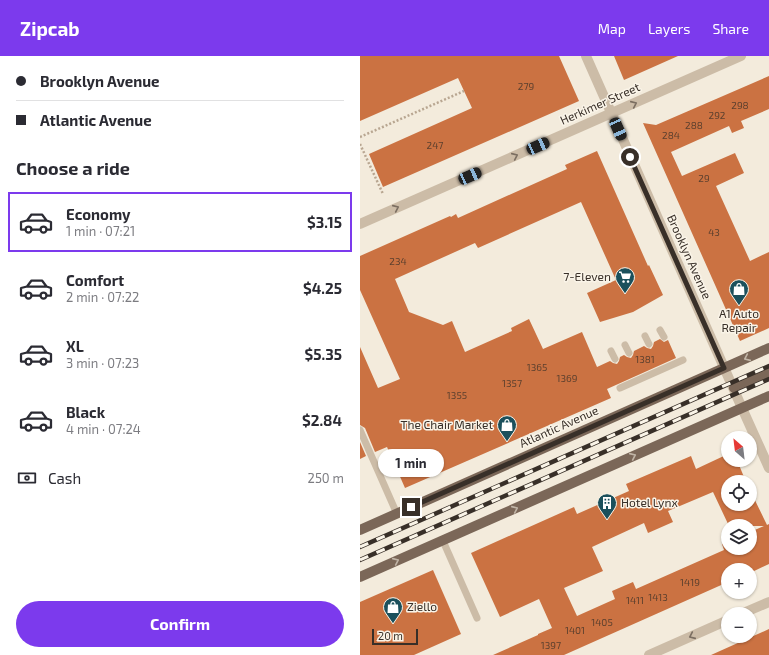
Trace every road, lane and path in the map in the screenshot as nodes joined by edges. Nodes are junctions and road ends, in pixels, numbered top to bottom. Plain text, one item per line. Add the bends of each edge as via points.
1 (586, 56) edge
2 (741, 56) edge
3 (464, 91) dead end
4 (611, 113) junction
5 (360, 137) edge
6 (360, 144) edge
7 (383, 194) dead end
8 (360, 224) edge
9 (660, 330) dead end
10 (645, 336) dead end
11 (664, 338) dead end
12 (649, 344) dead end
13 (625, 345) dead end
14 (769, 348) edge
15 (611, 351) dead end
16 (629, 353) dead end
17 (615, 360) dead end
18 (683, 360) dead end
19 (724, 368) junction
20 (769, 372) edge
21 (624, 385) dead end
22 (734, 388) junction
23 (769, 396) edge
24 (742, 408) junction
25 (360, 430) edge
26 (769, 468) edge
27 (397, 514) junction
28 (360, 530) edge
29 (442, 541) junction
30 (360, 577) edge
31 (769, 602) edge
32 (757, 607) edge
33 (477, 618) dead end
34 (721, 623) edge
35 (649, 655) edge

1 - 4 street, Brooklyn Avenue
4 -> 2 street, Herkimer Street
3 - 5 path
8 -> 4 street, Herkimer Street
4 - 19 street, Brooklyn Avenue
6 - 7 path
9 - 11 lane
10 - 12 lane
13 - 16 lane
14 -> 19 main road, Atlantic Avenue
15 - 17 lane
18 - 21 lane via 675,361
19 - 22 street, Brooklyn Avenue
19 - 27 main road, Atlantic Avenue
20 - 22 main road
22 - 24 street, Brooklyn Avenue
23 - 24 main road
24 - 26 street, Brooklyn Avenue
29 -> 24 main road
25 - 27 lane
27 - 28 main road, Atlantic Avenue
30 -> 29 main road
29 - 33 lane
31 - 32 street
34 -> 35 street

